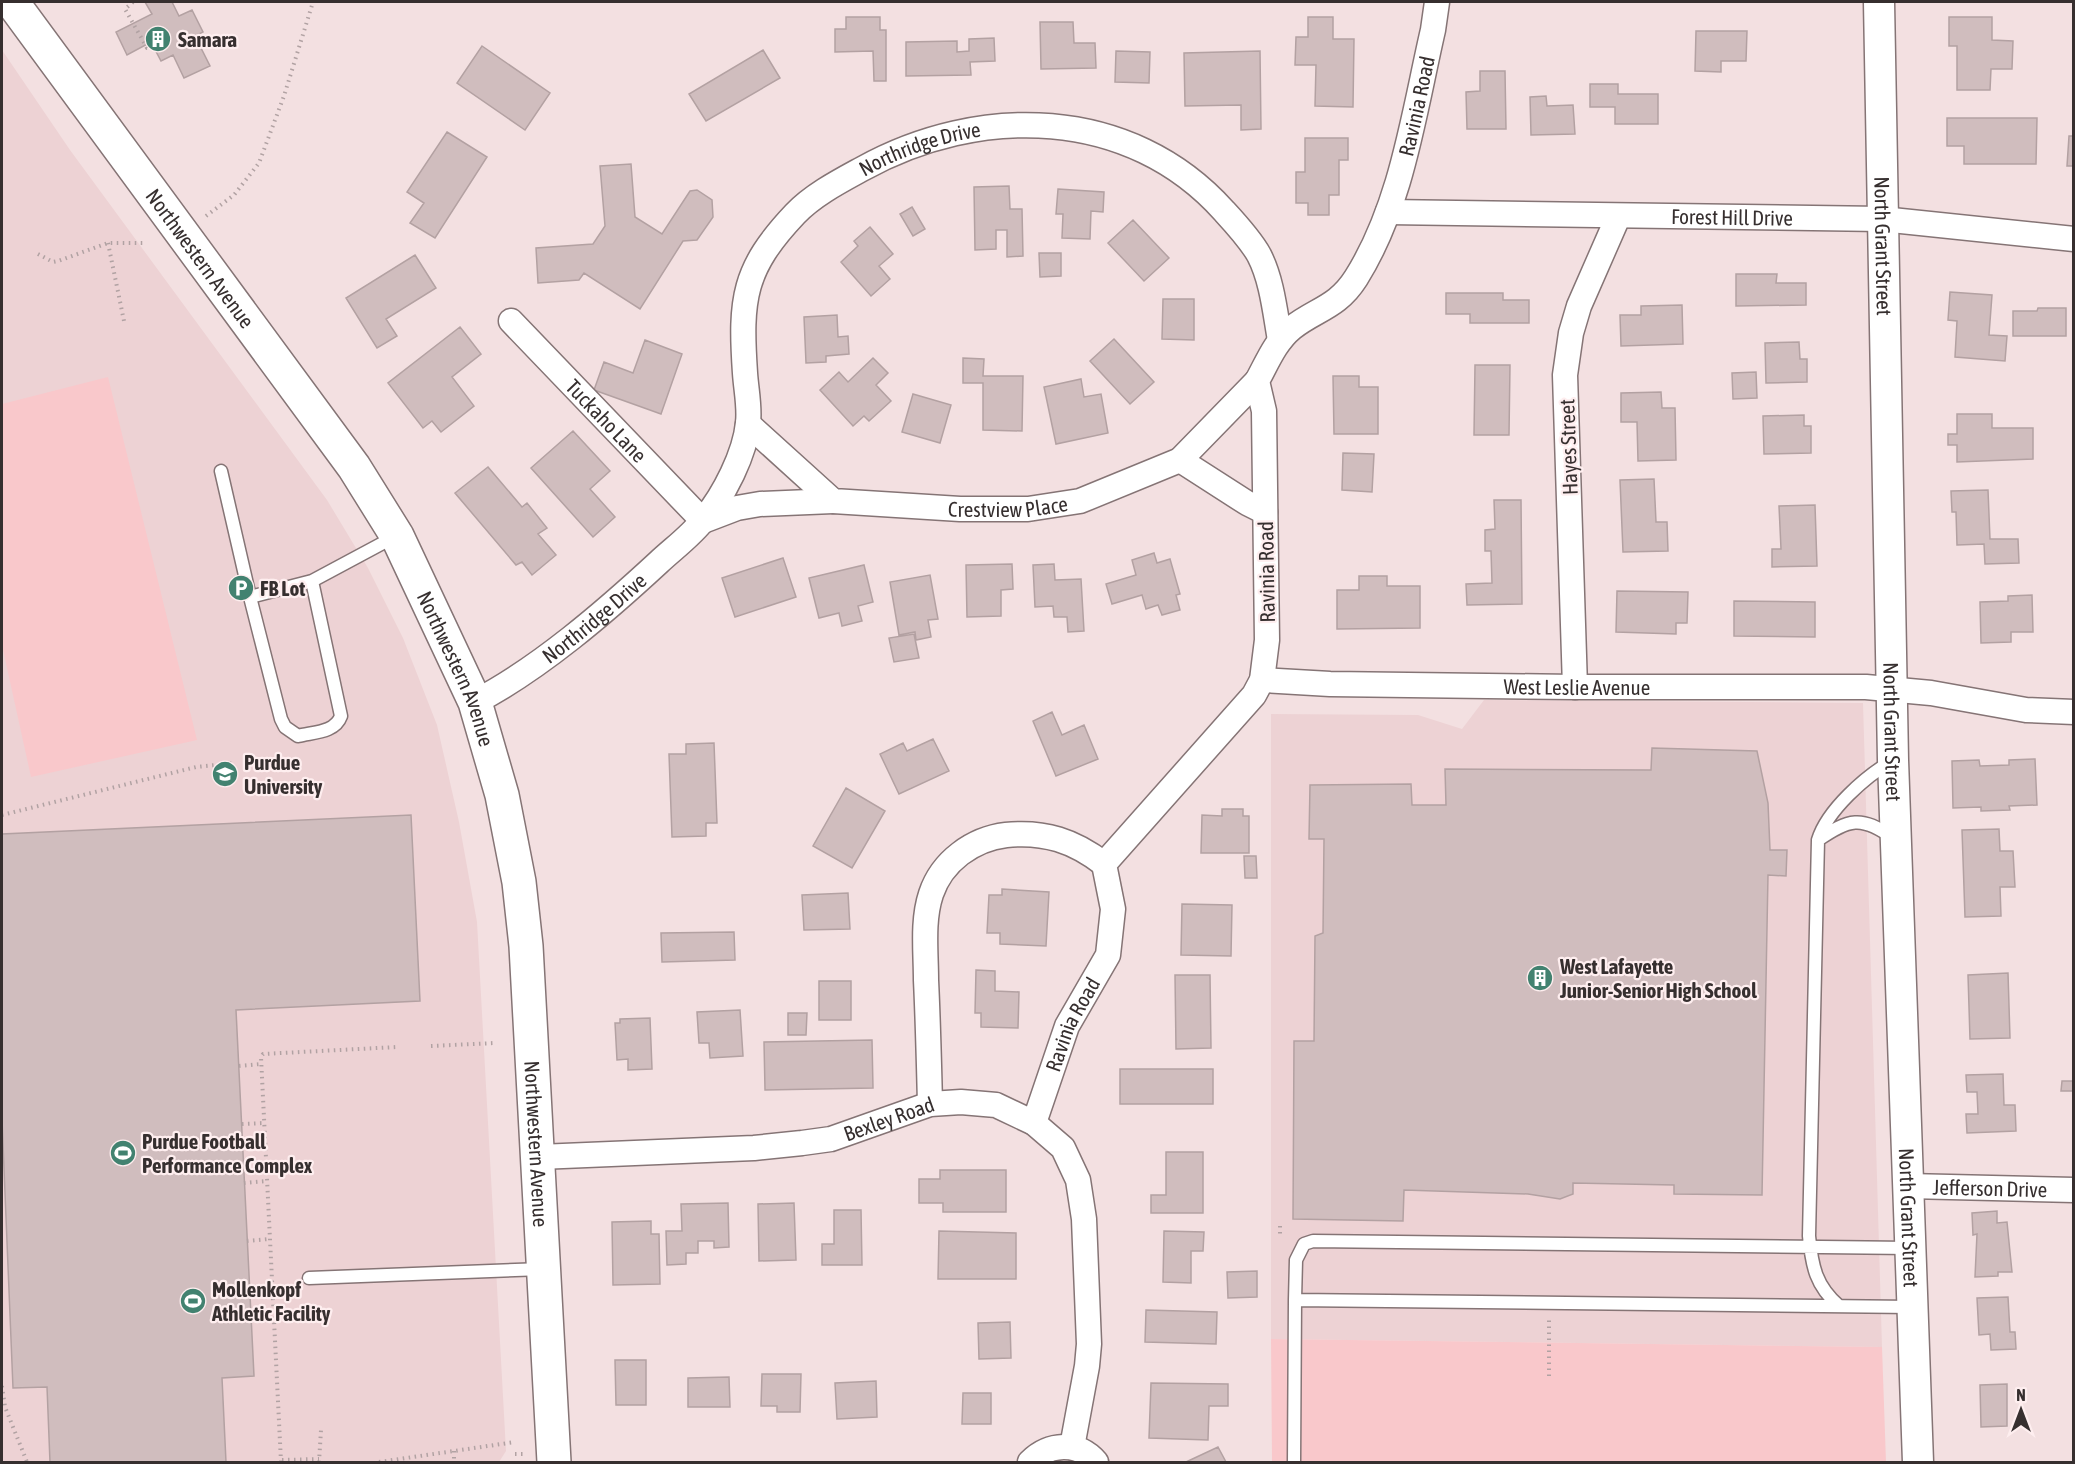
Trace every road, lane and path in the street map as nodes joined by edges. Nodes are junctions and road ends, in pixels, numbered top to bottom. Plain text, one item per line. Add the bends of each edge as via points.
1 (12, 2) edge
2 (133, 2) edge
3 (313, 2) edge
4 (1437, 2) edge
5 (1879, 2) edge
6 (154, 48) dead end
7 (1388, 212) junction
8 (206, 216) dead end
9 (1618, 217) junction
10 (1882, 219) junction
11 (2073, 239) edge
12 (108, 243) junction
13 (144, 243) dead end
14 (38, 254) dead end
15 (124, 321) dead end
16 (511, 321) dead end
17 (1280, 340) junction
18 (1257, 381) junction
19 (748, 423) junction
20 (1180, 460) junction
21 (221, 471) dead end
22 (833, 501) junction
23 (1265, 512) junction
24 (703, 521) junction
25 (397, 536) junction
26 (312, 581) junction
27 (250, 597) junction
28 (1262, 680) junction
29 (1575, 687) junction
30 (1892, 689) junction
31 (475, 702) junction
32 (2073, 712) edge
33 (1893, 760) junction
34 (235, 763) dead end
35 (2, 815) edge
36 (1818, 840) junction
37 (1897, 840) junction
38 (1104, 864) junction
39 (495, 1043) dead end
40 (431, 1046) dead end
41 (397, 1047) dead end
42 (261, 1064) junction
43 (239, 1066) dead end
44 (930, 1104) junction
45 (264, 1123) junction
46 (1034, 1123) junction
47 (242, 1124) dead end
48 (539, 1157) junction
49 (267, 1181) junction
50 (244, 1183) dead end
51 (1908, 1186) junction
52 (2073, 1190) edge
53 (1280, 1226) dead end
54 (1280, 1237) dead end
55 (269, 1239) junction
56 (247, 1241) dead end
57 (1910, 1248) junction
58 (1810, 1249) junction
59 (544, 1269) junction
60 (309, 1278) dead end
61 (1295, 1300) junction
62 (1839, 1306) junction
63 (1912, 1307) junction
64 (1549, 1318) dead end
65 (1549, 1376) dead end
66 (2, 1386) edge
67 (321, 1431) dead end
68 (515, 1442) dead end
69 (1072, 1447) junction
70 (454, 1451) junction
71 (515, 1454) dead end
72 (541, 1458) edge
73 (408, 1460) edge
74 (281, 1461) edge
75 (319, 1461) edge
76 (27, 1462) edge
77 (379, 1462) edge
78 (454, 1462) edge
79 (1030, 1462) edge
80 (1096, 1462) edge
81 (1294, 1462) edge
82 (1918, 1462) edge

1 - 25 main road, Northwestern Avenue via 347,458
2 - 6 path via 125,9 147,48
3 - 8 path via 259,163 234,195
4 - 7 street, Ravinia Road via 1431,41
5 - 10 street, North Grant Street
7 - 9 street, Forest Hill Drive
7 - 17 street, Ravinia Road via 1356,278 1341,298
9 - 10 street, Forest Hill Drive
9 - 29 street, Hayes Street via 1579,306 1565,375
10 - 11 street, Forest Hill Drive
10 - 30 street, North Grant Street
12 - 13 path
12 - 14 path via 53,262
12 - 15 path
16 - 24 street, Tuckaho Lane
17 - 18 street, Ravinia Road
17 - 19 street, Northridge Drive via 1271,292 1258,255 1211,197 1176,168 1122,140 1068,127 1022,124 940,135 897,149 840,181 798,210 767,245 745,290 742,334
18 - 20 street, Crestview Place
18 - 23 street, Ravinia Road via 1264,411
19 - 22 street
19 - 24 street, Northridge Drive via 725,490
20 - 22 street, Crestview Place via 1080,501 1028,509
20 - 23 street
21 - 27 lane
22 - 24 street, Northridge Drive via 760,504
23 - 28 street, Ravinia Road via 1267,640
24 - 31 street, Northridge Drive via 610,605 508,685
25 - 26 lane
25 - 31 main road, Northwestern Avenue
26 - 27 lane
26 - 27 lane via 340,706 338,723 331,729 298,735 285,727
28 - 29 street, West Leslie Avenue
28 - 38 street, Ravinia Road via 1254,695
29 - 30 street, West Leslie Avenue
30 - 32 street, West Leslie Avenue via 2016,709
30 - 33 street, North Grant Street
31 - 48 main road, Northwestern Avenue via 502,795 519,882
33 - 36 lane via 1870,774 1827,820
33 - 37 street, North Grant Street
34 - 35 path via 196,767
36 - 37 lane via 1838,826 1861,821
36 - 58 lane
37 - 51 street, North Grant Street
38 - 44 street, Bexley Road via 1082,847 1022,833 990,837 960,852 947,866 932,893 925,927
38 - 46 street, Ravinia Road via 1113,909 1108,955 1067,1026
39 - 40 path
41 - 42 path via 263,1054
42 - 43 path
42 - 45 path
44 - 46 street via 961,1101 996,1105
44 - 48 street, Bexley Road via 831,1138 802,1143
45 - 47 path
45 - 49 path
46 - 69 street via 1063,1148 1078,1180 1084,1219 1089,1344
48 - 59 main road, Northwestern Avenue
49 - 50 path
49 - 55 path
51 - 52 street, Jefferson Drive
51 - 57 street, North Grant Street
53 - 54 path
55 - 56 path
55 - 74 path
57 - 58 lane
57 - 63 street, North Grant Street
58 - 61 lane via 1313,1240 1299,1250
58 - 62 lane via 1825,1293
59 - 60 lane
59 - 72 main road, Northwestern Avenue
61 - 62 lane
61 - 81 lane
62 - 63 lane
63 - 82 street, North Grant Street
64 - 65 path
66 - 76 path via 5,1407
67 - 75 path
68 - 70 path
69 - 79 street via 1048,1449
69 - 80 street
70 - 73 path
70 - 78 path
71 - 72 path
73 - 77 path
74 - 75 path

